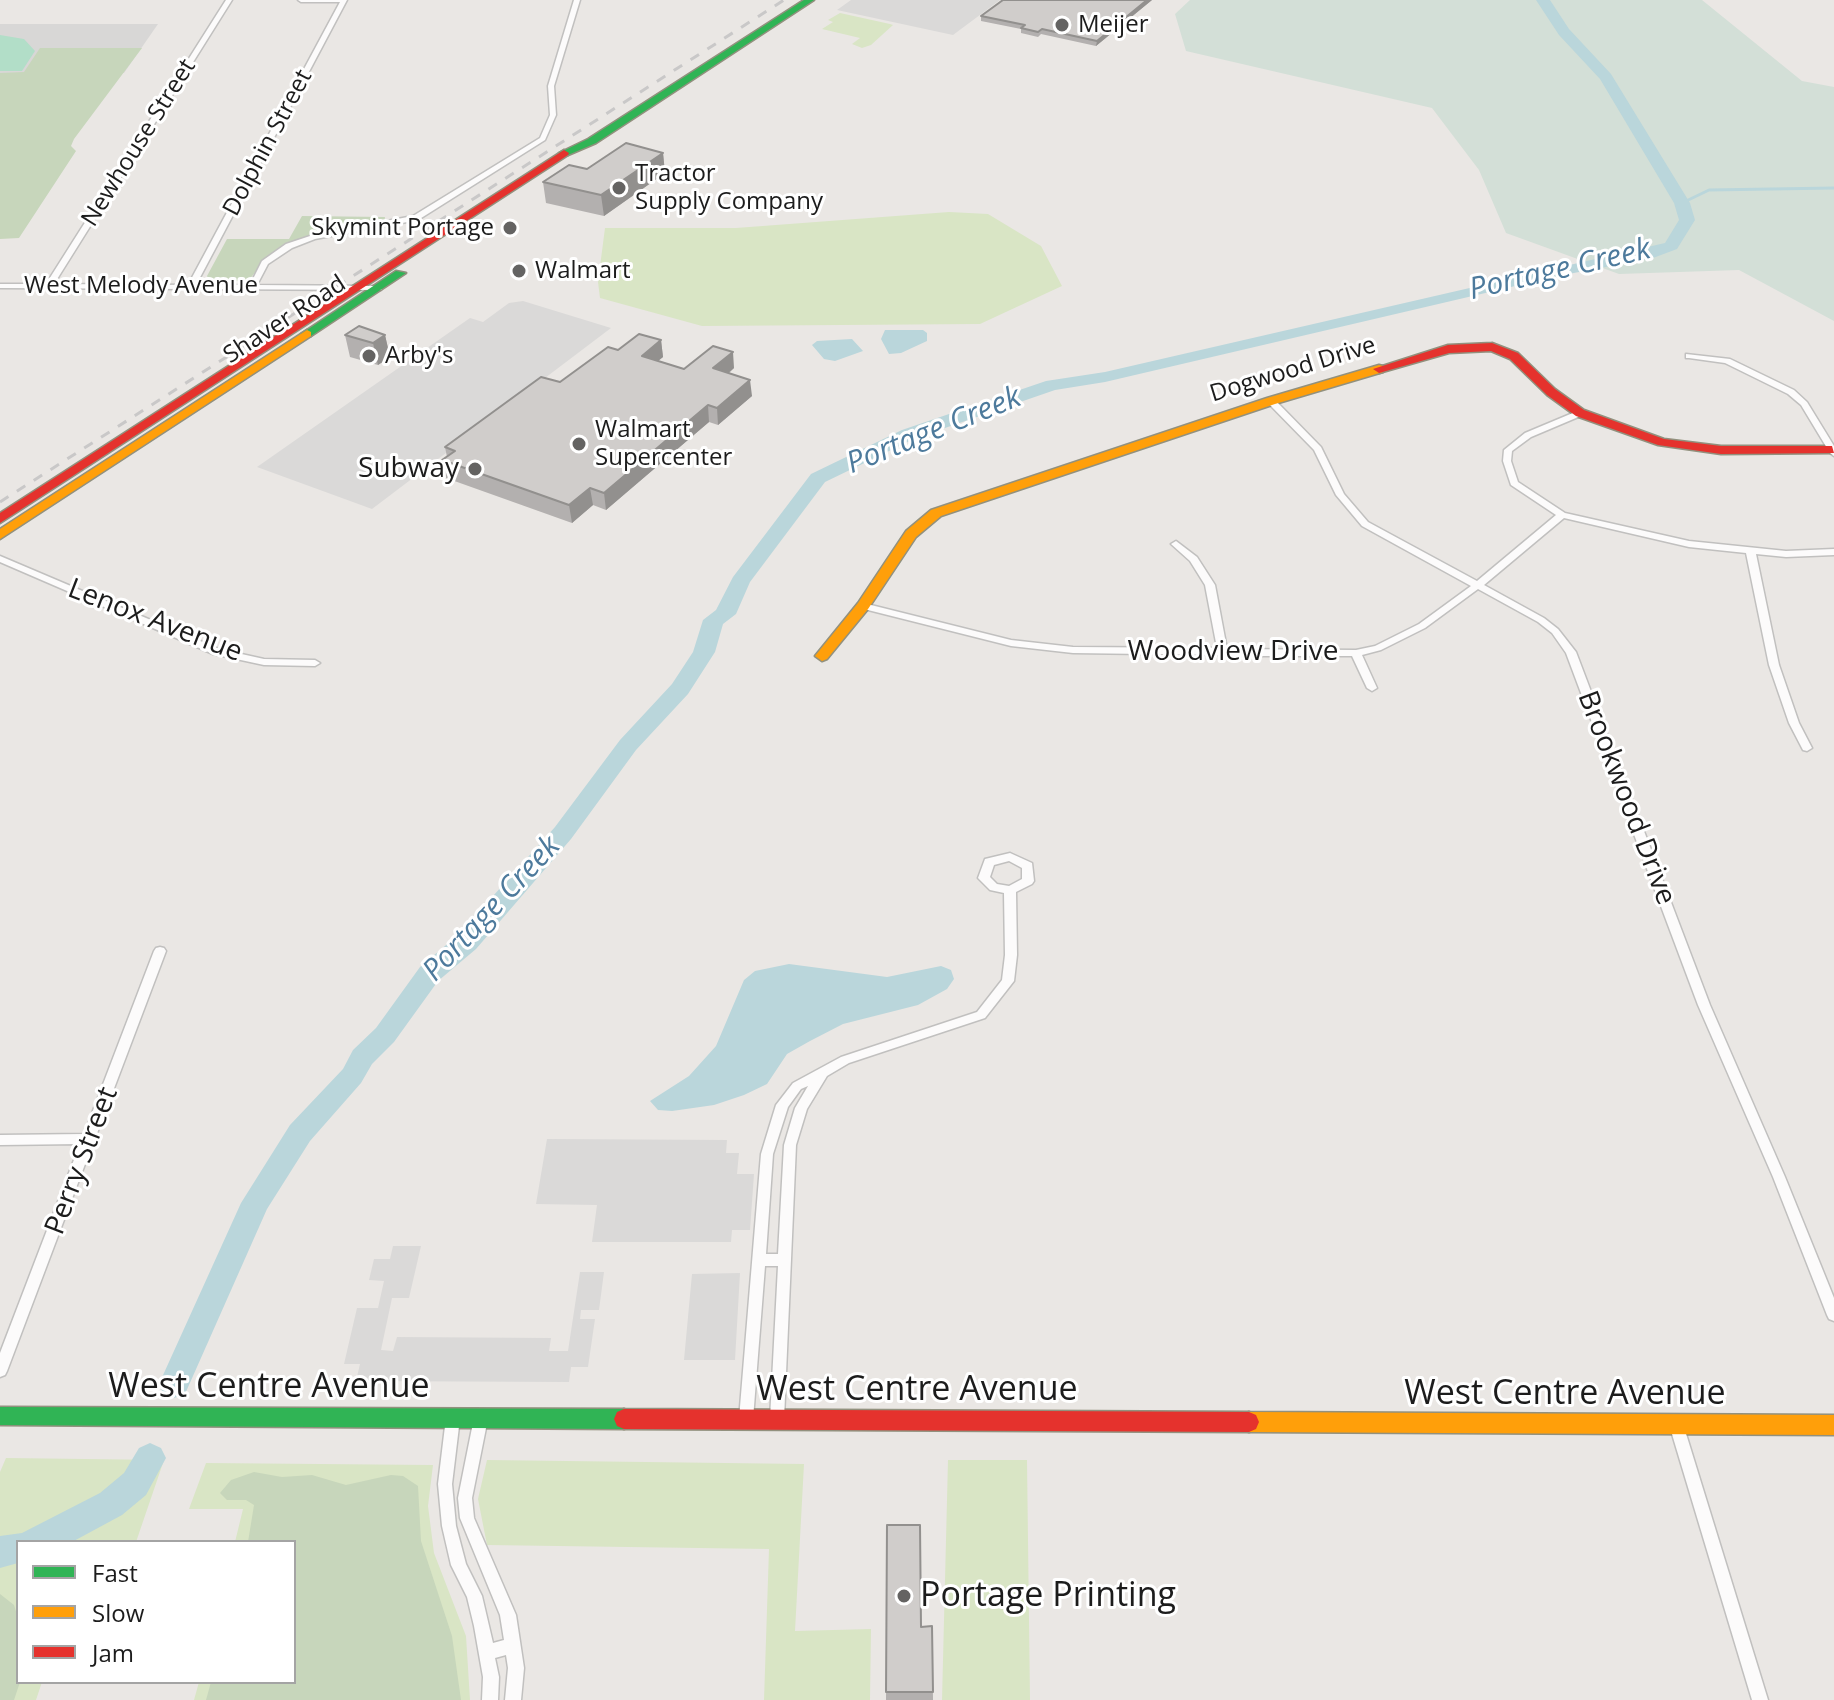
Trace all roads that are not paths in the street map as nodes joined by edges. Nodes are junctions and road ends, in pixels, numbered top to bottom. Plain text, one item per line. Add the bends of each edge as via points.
1 (229, 0) edge
2 (301, 0) edge
3 (344, 0) edge
4 (577, 0) edge
5 (810, 0) edge
6 (592, 141) junction
7 (192, 285) junction
8 (0, 286) edge
9 (49, 286) junction
10 (253, 286) junction
11 (358, 287) junction
12 (378, 288) junction
13 (1689, 356) dead end
14 (1271, 401) junction
15 (1580, 413) junction
16 (1833, 452) edge
17 (1562, 515) junction
18 (0, 519) edge
19 (0, 535) edge
20 (1176, 544) dead end
21 (1751, 552) junction
22 (1834, 552) edge
23 (0, 559) edge
24 (1479, 584) junction
25 (863, 606) junction
26 (1223, 653) junction
27 (1356, 653) junction
28 (822, 656) dead end
29 (315, 663) dead end
30 (1372, 688) dead end
31 (1807, 748) dead end
32 (1010, 890) dead end
33 (160, 951) dead end
34 (823, 1072) junction
35 (91, 1139) junction
36 (0, 1140) edge
37 (766, 1162) junction
38 (789, 1162) junction
39 (758, 1260) junction
40 (785, 1260) junction
41 (1834, 1315) edge
42 (0, 1371) edge
43 (0, 1416) edge
44 (453, 1418) junction
45 (481, 1418) junction
46 (746, 1419) junction
47 (777, 1419) junction
48 (1676, 1424) junction
49 (1834, 1425) edge
50 (512, 1646) junction
51 (487, 1652) junction
52 (490, 1700) edge
53 (513, 1700) edge
54 (1760, 1700) edge

1 - 9 street, Newhouse Street
2 - 3 street
3 - 7 street, Dolphin Street
4 - 10 street via 551,86 553,115 543,139 415,218 289,246 265,263
5 - 6 main road, Shaver Road
6 - 11 main road, Shaver Road via 569,150
6 - 12 main road, Shaver Road
7 - 9 street, West Melody Avenue
7 - 10 street, West Melody Avenue
8 - 9 street, West Melody Avenue
10 - 11 street, West Melody Avenue
11 - 12 street, West Melody Avenue
11 - 18 main road, Shaver Road
12 - 19 main road, Shaver Road
13 - 16 street via 1727,361 1791,392
14 - 15 main road, Dogwood Drive via 1437,352 1478,346 1514,356
14 - 24 street, Brookwood Drive via 1318,449 1340,495 1365,524
14 - 25 main road, Dogwood Drive via 936,513 911,534
15 - 16 main road, Dogwood Drive via 1679,446
15 - 17 street via 1528,435 1508,450 1514,483
17 - 21 street via 1689,544
17 - 24 street, Woodview Drive
20 - 26 street via 1194,559 1210,585
21 - 22 street
21 - 31 street via 1774,665
23 - 29 street, Lenox Avenue via 216,652 264,662
24 - 27 street, Woodview Drive via 1407,635
24 - 41 street, Brookwood Drive via 1541,620 1571,652 1704,1005
25 - 26 street, Woodview Drive via 1011,643
25 - 28 main road, Dogwood Drive
26 - 27 street, Woodview Drive
27 - 30 street
32 - 34 street via 1008,981 981,1015
33 - 35 street, Perry Street
34 - 37 street via 797,1086 782,1105
34 - 38 street via 801,1108
35 - 36 street
35 - 42 street, Perry Street
37 - 38 street
37 - 39 street
38 - 40 street
39 - 40 street
39 - 46 street
40 - 47 street
43 - 44 main road, West Centre Avenue
44 - 45 main road, West Centre Avenue
44 - 51 street via 445,1484 449,1526
45 - 46 main road, West Centre Avenue
45 - 50 street via 465,1498 467,1518 504,1603
46 - 47 main road, West Centre Avenue
47 - 48 main road, West Centre Avenue
48 - 49 main road, West Centre Avenue
48 - 54 street
50 - 51 street
50 - 53 street
51 - 52 street

